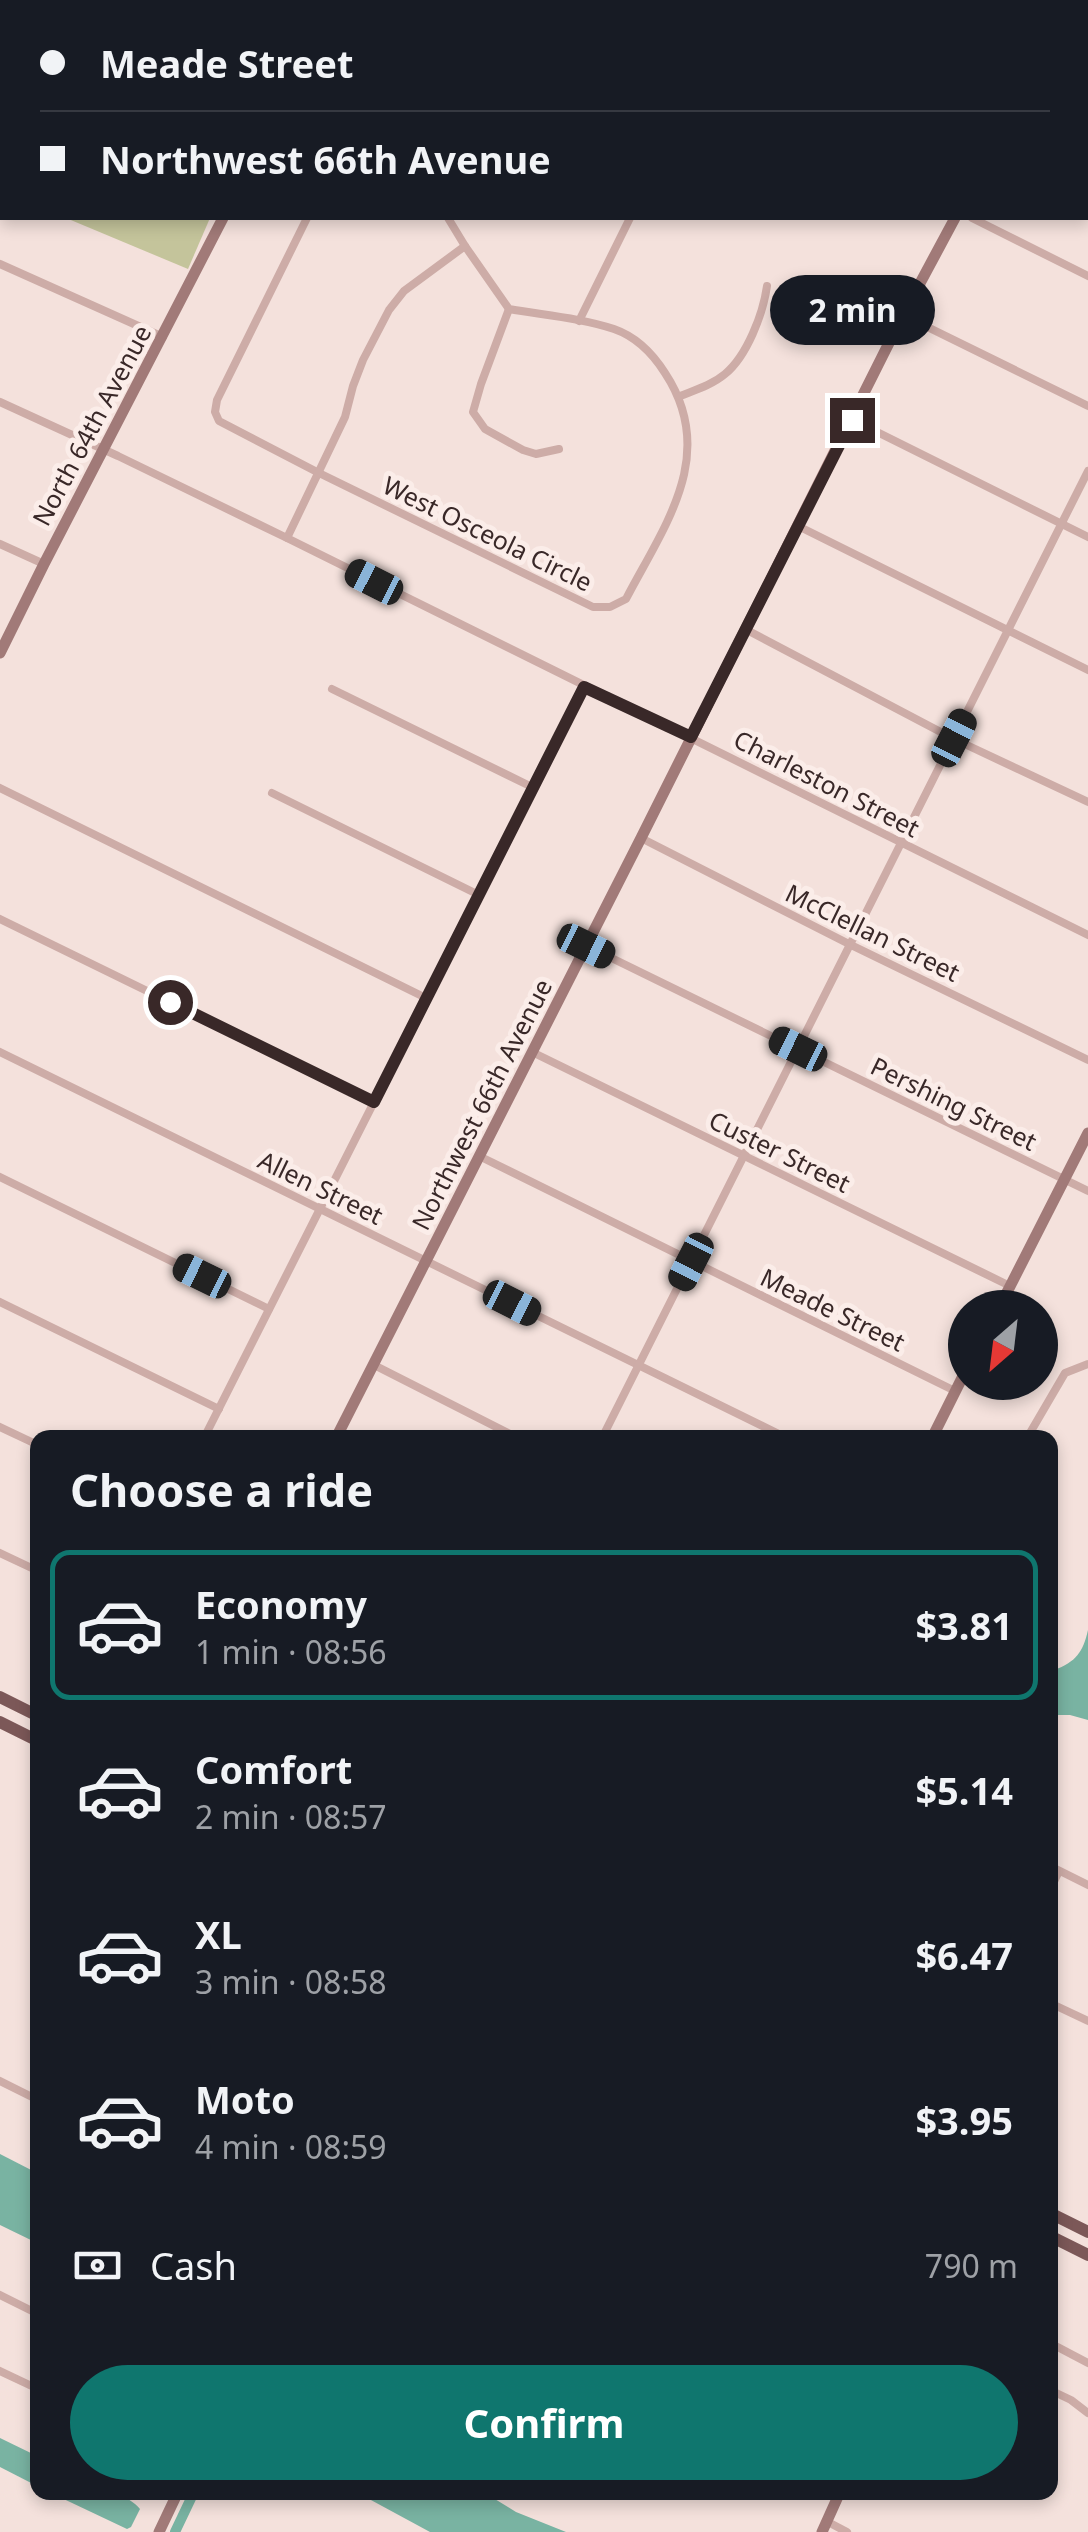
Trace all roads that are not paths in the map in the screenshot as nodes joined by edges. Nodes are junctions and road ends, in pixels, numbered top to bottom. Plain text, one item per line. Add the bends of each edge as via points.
1 (222, 220) edge
2 (307, 220) edge
3 (449, 220) edge
4 (629, 220) edge
5 (954, 220) edge
6 (976, 220) edge
7 (465, 246) junction
8 (0, 264) edge
9 (1088, 276) edge
10 (767, 286) dead end
11 (509, 308) junction
12 (903, 315) junction
13 (579, 321) junction
14 (163, 338) junction
15 (680, 396) junction
16 (0, 402) edge
17 (1088, 406) edge
18 (852, 420) junction
19 (105, 449) junction
20 (558, 449) dead end
21 (1088, 471) edge
22 (319, 473) junction
23 (1062, 524) junction
24 (798, 526) junction
25 (1088, 537) edge
26 (287, 538) junction
27 (0, 544) edge
28 (44, 564) junction
29 (745, 629) junction
30 (1009, 632) junction
31 (0, 653) edge
32 (1088, 670) edge
33 (584, 687) junction
34 (332, 689) dead end
35 (691, 737) junction
36 (954, 738) junction
37 (0, 788) edge
38 (534, 788) junction
39 (272, 793) dead end
40 (1088, 802) edge
41 (642, 838) junction
42 (902, 844) junction
43 (479, 895) junction
44 (0, 920) edge
45 (1088, 935) edge
46 (851, 945) junction
47 (586, 946) junction
48 (426, 998) junction
49 (798, 1049) junction
50 (0, 1052) edge
51 (532, 1052) junction
52 (1088, 1060) edge
53 (374, 1102) junction
54 (1088, 1133) edge
55 (479, 1156) junction
56 (744, 1156) junction
57 (0, 1177) edge
58 (1064, 1179) junction
59 (1088, 1191) edge
60 (320, 1209) junction
61 (426, 1261) junction
62 (691, 1262) junction
63 (1010, 1286) junction
64 (1008, 1290) edge
65 (0, 1302) edge
66 (269, 1309) junction
67 (1088, 1364) edge
68 (374, 1365) junction
69 (638, 1366) junction
70 (948, 1387) edge
71 (950, 1400) edge
72 (218, 1409) junction
73 (0, 1427) edge
74 (208, 1430) edge
75 (340, 1430) edge
76 (502, 1430) edge
77 (606, 1430) edge
78 (770, 1430) edge
79 (936, 1430) edge
80 (1032, 1430) edge
81 (30, 1442) edge
82 (0, 1553) edge
83 (30, 1567) edge
84 (0, 1697) edge
85 (30, 1712) edge
86 (0, 1722) edge
87 (30, 1736) edge
88 (1060, 1871) joint
89 (1058, 1875) edge
90 (1088, 1884) edge
91 (1058, 2007) edge
92 (1088, 2022) edge
93 (0, 2081) edge
94 (30, 2096) edge
95 (1058, 2217) edge
96 (1088, 2232) edge
97 (1058, 2240) edge
98 (1088, 2254) edge
99 (0, 2295) edge
100 (30, 2310) edge
101 (1058, 2347) edge
102 (1088, 2363) edge
103 (0, 2370) edge
104 (30, 2385) edge
105 (1058, 2394) edge
106 (1088, 2414) edge
107 (174, 2500) edge
108 (835, 2500) edge
109 (825, 2527) edge
110 (159, 2532) edge
111 (847, 2532) edge

1 - 14 street, North 64th Avenue
2 - 22 street via 215,412 228,428
3 - 7 street
4 - 13 street
5 - 12 street, Northwest 66th Avenue
6 - 9 street
7 - 11 street
7 - 22 street via 389,310
8 - 14 street
10 - 15 street via 764,308 726,374
11 - 13 street, West Osceola Circle
11 - 20 street via 473,412 486,429 523,450
12 - 17 street
12 - 18 street, Northwest 66th Avenue
13 - 15 street, West Osceola Circle via 636,340
14 - 19 street, North 64th Avenue
15 - 22 street, West Osceola Circle via 687,465 679,499 626,599 610,607 593,607
16 - 19 street, Charleston Street
18 - 23 street
18 - 24 street, Northwest 66th Avenue
19 - 26 street, Charleston Street
19 - 28 street, North 64th Avenue
21 - 23 street
22 - 26 street
23 - 25 street
23 - 30 street
24 - 29 street, Northwest 66th Avenue
24 - 30 street
26 - 33 street, Charleston Street
27 - 28 street
28 - 31 street, North 64th Avenue
29 - 35 street, Northwest 66th Avenue
29 - 36 street
30 - 32 street
30 - 36 street
33 - 35 street, Charleston Street
33 - 38 street
34 - 38 street
35 - 41 street, Northwest 66th Avenue
35 - 42 street, Charleston Street
36 - 40 street
36 - 42 street
37 - 48 street
38 - 43 street
39 - 43 street
41 - 46 street, McClellan Street
41 - 47 street, Northwest 66th Avenue
42 - 45 street, Charleston Street
42 - 46 street
43 - 48 street
44 - 53 street
46 - 49 street
46 - 52 street, McClellan Street
47 - 49 street, Pershing Street
47 - 51 street, Northwest 66th Avenue
48 - 53 street
49 - 56 street
49 - 58 street, Pershing Street
50 - 60 street, Allen Street
51 - 55 street, Northwest 66th Avenue
51 - 56 street, Custer Street
53 - 60 street
54 - 58 street
55 - 61 street, Northwest 66th Avenue
55 - 62 street, Meade Street
56 - 62 street
56 - 63 street, Custer Street
57 - 66 street
58 - 59 street, Pershing Street
58 - 63 street
60 - 61 street, Allen Street
60 - 66 street
61 - 68 street, Northwest 66th Avenue
61 - 69 street, Allen Street
62 - 69 street
62 - 70 street, Meade Street
63 - 64 street
65 - 72 street
66 - 72 street
67 - 80 street via 1065,1373
68 - 75 street, Northwest 66th Avenue
68 - 76 street
69 - 77 street
69 - 78 street, Allen Street
71 - 79 street
72 - 74 street
73 - 81 street
82 - 83 street
84 - 85 main road
86 - 87 main road
88 - 89 street
88 - 90 street
91 - 92 street
93 - 94 street
95 - 96 main road
97 - 98 main road
99 - 100 street
101 - 102 street
103 - 104 street
105 - 106 street
107 - 110 street
108 - 109 street
109 - 111 street

